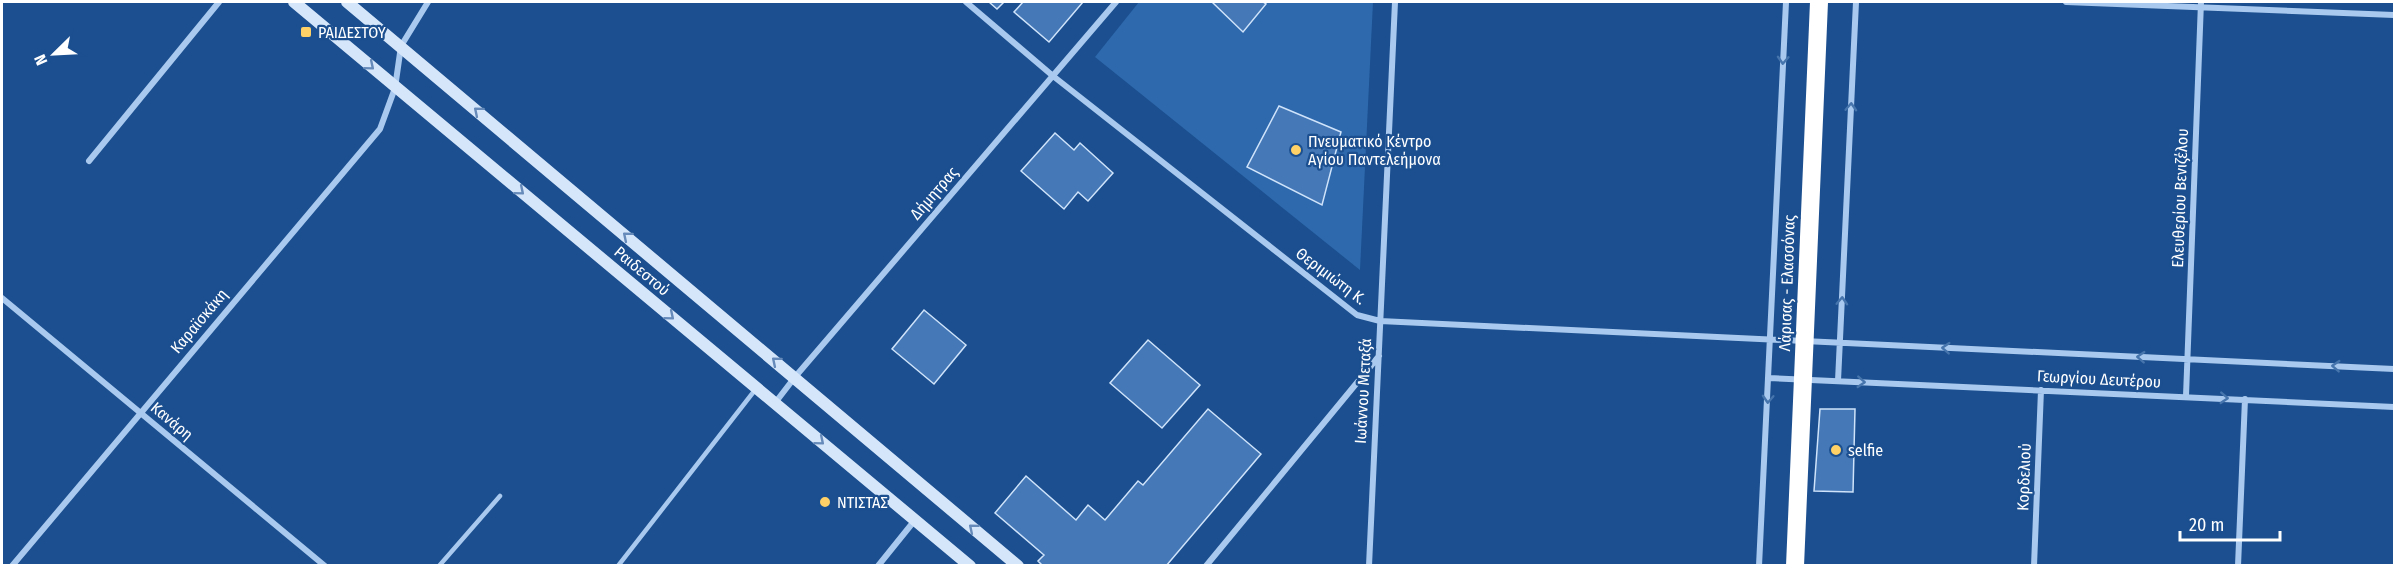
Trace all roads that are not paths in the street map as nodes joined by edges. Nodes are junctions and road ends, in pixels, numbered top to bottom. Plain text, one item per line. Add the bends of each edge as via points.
1 (219, 2) edge
2 (294, 2) edge
3 (347, 2) edge
4 (428, 2) edge
5 (966, 2) edge
6 (1116, 2) edge
7 (1395, 2) edge
8 (1785, 2) edge
9 (1819, 2) edge
10 (1856, 2) edge
11 (2066, 2) edge
12 (2201, 4) edge
13 (2394, 15) edge
14 (401, 46) junction
15 (1053, 76) junction
16 (395, 88) junction
17 (89, 161) dead end
18 (2, 298) edge
19 (1380, 321) junction
20 (1770, 340) junction
21 (1804, 341) junction
22 (1840, 343) junction
23 (1379, 356) junction
24 (2187, 360) junction
25 (2394, 369) edge
26 (795, 377) junction
27 (1769, 378) junction
28 (1803, 379) junction
29 (1838, 381) junction
30 (757, 388) junction
31 (2041, 390) junction
32 (2186, 396) junction
33 (2245, 399) junction
34 (775, 403) junction
35 (2394, 407) edge
36 (141, 412) junction
37 (500, 496) dead end
38 (915, 520) junction
39 (12, 566) edge
40 (325, 566) edge
41 (439, 566) edge
42 (618, 566) edge
43 (878, 566) edge
44 (970, 566) edge
45 (1018, 566) edge
46 (1206, 566) edge
47 (1369, 566) edge
48 (1759, 566) edge
49 (1795, 566) edge
50 (2034, 566) edge
51 (2238, 566) edge

1 - 17 street
2 -> 16 street, Ραιδεστού
3 - 14 street, Ραιδεστού
4 - 14 street
5 - 15 street, Θεριμιώτη Κ.
6 - 15 street, Δήμητρας
7 - 19 street, Ιωάννου Μεταξά
8 -> 20 street
9 - 21 highway, Λάρισας - Ελασσόνας
22 -> 10 street
11 - 12 street
12 - 13 street
12 - 24 street, Ελευθερίου Βενιζέλου
14 - 16 street, Καραϊσκάκη
26 -> 14 street, Ραιδεστού
15 - 19 street, Θεριμιώτη Κ. via 1357,315
15 - 26 street, Δήμητρας
16 -> 30 street, Ραιδεστού
16 - 36 street, Καραϊσκάκη via 380,129
18 - 36 street, Κανάρη
19 - 20 street, Θεριμιώτη Κ.
19 - 23 street, Ιωάννου Μεταξά
20 - 21 street, Θεριμιώτη Κ.
20 - 27 street
21 - 22 street, Γεωργίου Δευτέρου
21 - 28 highway, Λάρισας - Ελασσόνας
24 -> 22 street, Γεωργίου Δευτέρου
22 - 29 street
23 - 46 street
23 - 47 street, Ιωάννου Μεταξά
25 -> 24 street, Γεωργίου Δευτέρου
24 - 32 street, Ελευθερίου Βενιζέλου
26 - 34 street, Δήμητρας
45 -> 26 street, Ραιδεστού
27 - 28 street, Γεωργίου Δευτέρου
27 -> 48 street
28 - 29 street, Γεωργίου Δευτέρου
28 - 49 highway, Λάρισας - Ελασσόνας
29 -> 31 street, Γεωργίου Δευτέρου
30 - 34 street, Ραιδεστού
30 - 42 lane
31 - 32 street, Γεωργίου Δευτέρου
31 - 50 street, Κορδελιού
32 -> 33 street, Γεωργίου Δευτέρου
33 - 35 street, Γεωργίου Δευτέρου
33 - 51 street
34 -> 38 street, Ραιδεστού
36 - 39 street, Καραϊσκάκη
36 - 40 street, Κανάρη
37 - 41 lane
38 - 43 street
38 - 44 street, Ραιδεστού

